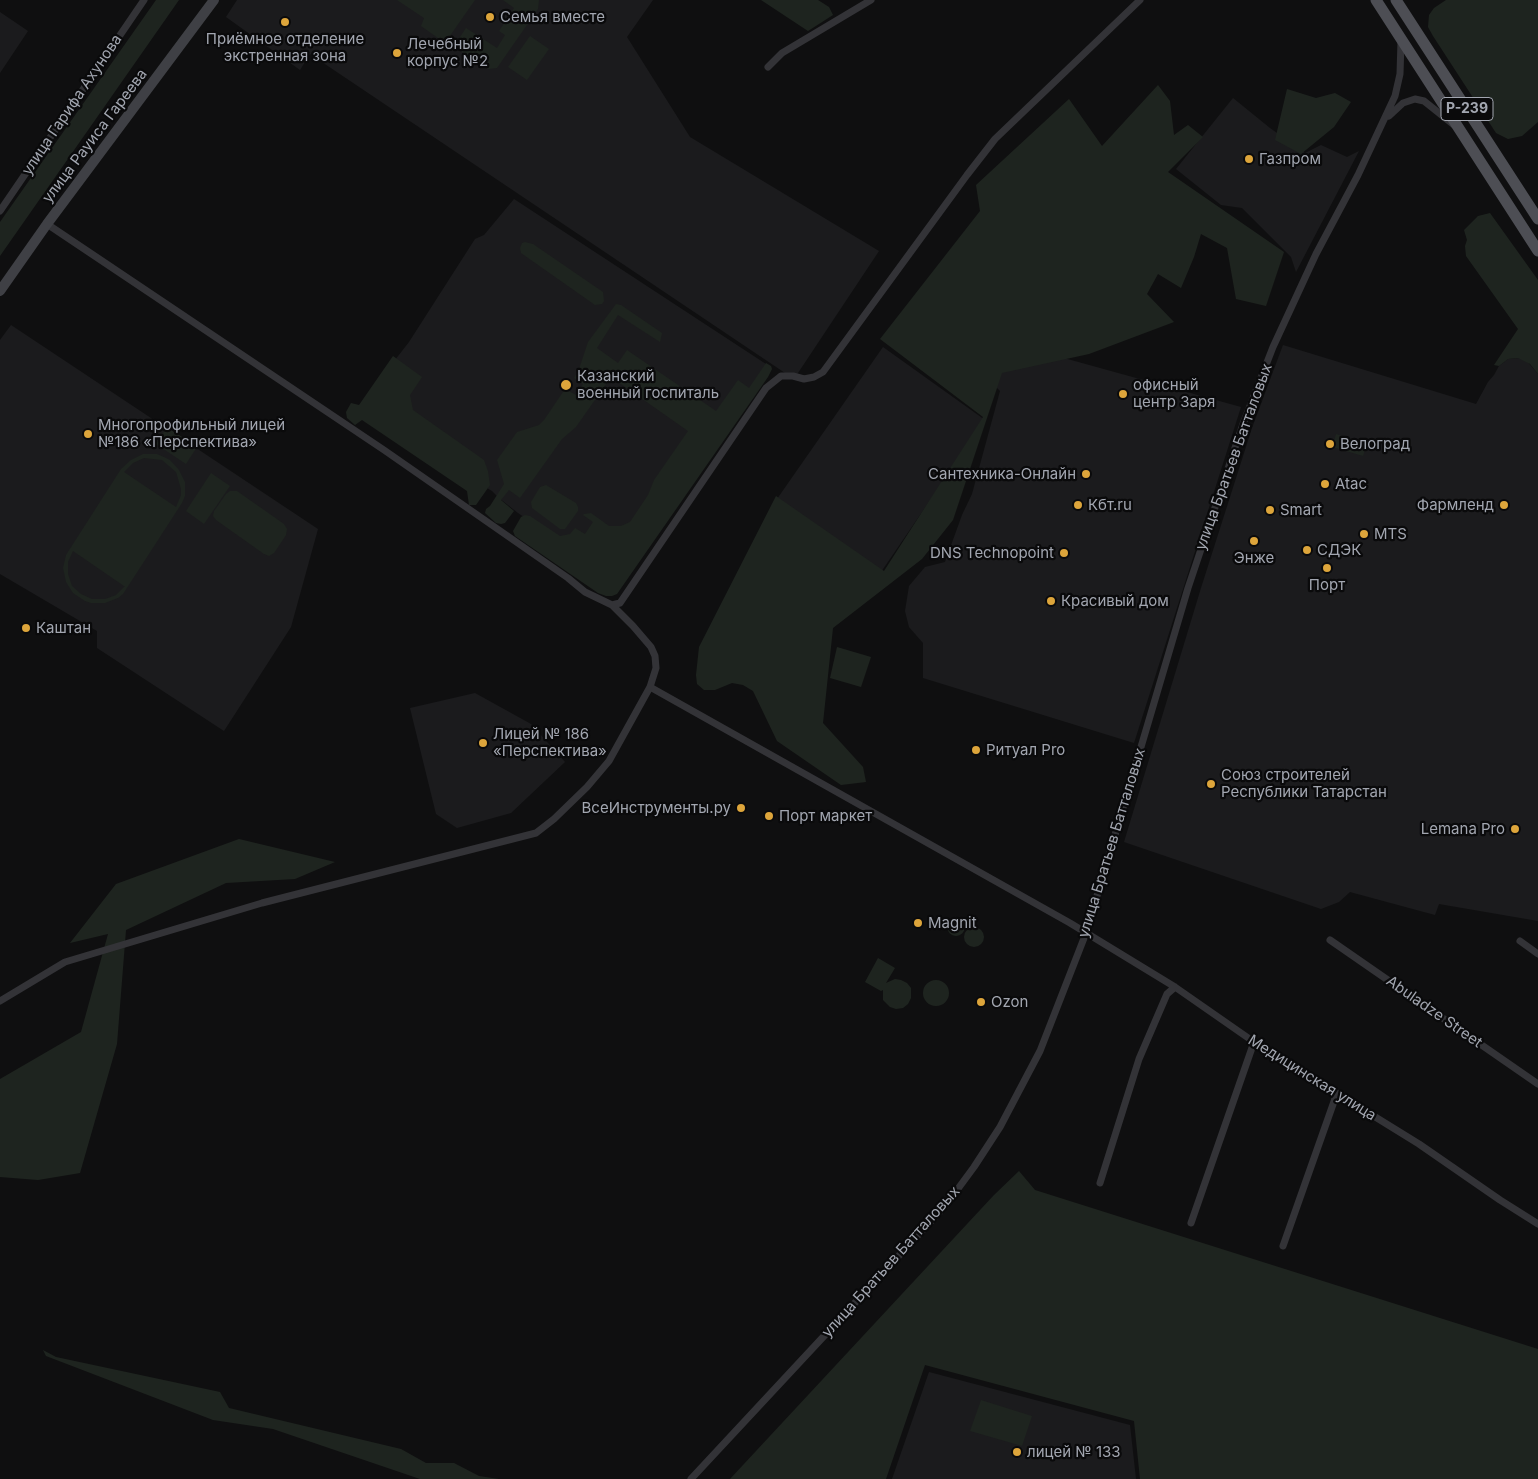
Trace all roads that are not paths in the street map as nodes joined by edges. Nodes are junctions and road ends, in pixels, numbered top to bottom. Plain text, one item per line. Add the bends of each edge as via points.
1 (144, 0) edge
2 (214, 0) edge
3 (871, 0) edge
4 (1140, 0) edge
5 (1376, 0) edge
6 (1396, 0) edge
7 (1401, 37) junction
8 (768, 67) dead end
9 (1385, 120) junction
10 (1460, 130) junction
11 (0, 211) edge
12 (1538, 219) edge
13 (48, 224) junction
14 (1538, 251) edge
15 (0, 291) edge
16 (612, 606) junction
17 (650, 687) junction
18 (1086, 933) junction
19 (1330, 940) dead end
20 (1520, 941) dead end
21 (1538, 954) edge
22 (1174, 987) junction
23 (0, 1002) edge
24 (1254, 1042) junction
25 (1538, 1084) edge
26 (1337, 1093) junction
27 (1100, 1183) dead end
28 (1191, 1223) dead end
29 (1538, 1224) edge
30 (1283, 1246) dead end
31 (691, 1479) edge

1 - 11 street, улица Гарифа Ахунова
2 - 13 street, улица Рауиса Гареева
3 - 8 street via 782,53
4 - 16 street via 995,139 823,372 804,379 781,376 766,388 620,603
5 - 7 main road, Р-239
6 - 12 main road, Р-239
7 - 9 street, улица Братьев Батталовых via 1396,96
7 - 10 main road, Р-239
9 - 10 street, улица Братьев Батталовых via 1403,103 1415,99 1424,101
9 - 18 street, улица Братьев Батталовых via 1303,281 1243,424 1188,588
10 - 14 main road, Р-239
13 - 15 street, улица Рауиса Гареева
13 - 16 street via 384,450 586,592
16 - 17 street via 652,647 656,668
17 - 18 street, Медицинская улица
17 - 23 street via 609,761 587,787 536,833 262,903 64,962
18 - 22 street, Медицинская улица
18 - 31 street, улица Братьев Батталовых via 1040,1051 1000,1127 974,1168 946,1205
19 - 25 street, Abuladze Street
20 - 21 street
22 - 24 street, Медицинская улица
22 - 27 street via 1167,994 1139,1059
24 - 26 street, Медицинская улица
24 - 28 street
26 - 29 street, Медицинская улица
26 - 30 street

